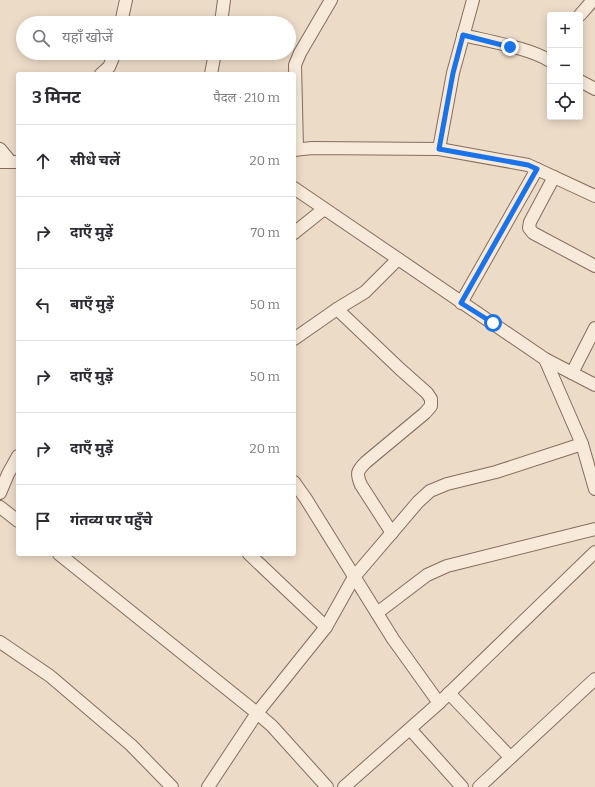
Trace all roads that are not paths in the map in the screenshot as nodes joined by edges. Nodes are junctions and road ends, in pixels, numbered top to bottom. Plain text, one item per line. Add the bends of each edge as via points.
1 (126, 0) edge
2 (224, 0) edge
3 (331, 0) edge
4 (473, 0) edge
5 (593, 0) edge
6 (583, 12) edge
7 (123, 16) edge
8 (222, 16) edge
9 (463, 35) junction
10 (547, 56) edge
11 (112, 60) edge
12 (214, 60) edge
13 (104, 72) edge
14 (211, 72) edge
15 (295, 72) edge
16 (583, 83) edge
17 (595, 89) edge
18 (0, 149) edge
19 (296, 149) edge
20 (439, 149) junction
21 (9, 162) edge
22 (537, 169) junction
23 (554, 177) junction
24 (296, 189) edge
25 (595, 196) edge
26 (324, 209) junction
27 (296, 231) edge
28 (398, 259) junction
29 (595, 266) edge
30 (461, 303) junction
31 (337, 309) junction
32 (595, 328) edge
33 (296, 338) edge
34 (545, 359) junction
35 (572, 373) junction
36 (595, 385) edge
37 (582, 444) junction
38 (16, 460) edge
39 (296, 485) edge
40 (595, 489) edge
41 (0, 493) edge
42 (0, 507) edge
43 (16, 519) edge
44 (595, 529) edge
45 (392, 533) junction
46 (595, 552) edge
47 (62, 556) edge
48 (251, 556) edge
49 (354, 577) junction
50 (377, 613) junction
51 (326, 627) junction
52 (0, 642) edge
53 (595, 679) edge
54 (449, 693) junction
55 (439, 702) junction
56 (257, 712) junction
57 (410, 729) junction
58 (510, 758) junction
59 (172, 787) edge
60 (208, 787) edge
61 (327, 787) edge
62 (344, 787) edge
63 (462, 787) edge
64 (479, 787) edge

1 - 7 street
2 - 8 street
3 - 15 street via 300,52
4 - 9 street
5 - 6 street
9 - 10 street
9 - 20 street
11 - 13 street via 109,68
12 - 14 street
16 - 17 street
18 - 21 street
19 - 20 street
20 - 22 street via 528,165
22 - 23 street
22 - 30 street
23 - 25 street
23 - 29 street via 529,228 533,233
24 - 26 street
26 - 27 street
26 - 28 street
28 - 30 street
28 - 31 street via 365,292
30 - 34 street
31 - 33 street
31 - 45 street via 427,392 431,399 431,406 425,413 358,470 357,476 361,485
32 - 35 street
34 - 35 street
34 - 37 street
35 - 36 street
37 - 40 street
37 - 45 street via 430,491
38 - 41 street
39 - 49 street
42 - 43 street
44 - 50 street via 447,566 427,575
45 - 49 street
46 - 54 street
47 - 56 street
48 - 51 street
49 - 50 street
49 - 51 street
50 - 55 street
51 - 56 street
52 - 59 street via 50,676 131,745
53 - 58 street
54 - 55 street
54 - 58 street
55 - 57 street
56 - 60 street
56 - 61 street
57 - 62 street
57 - 63 street
58 - 64 street

